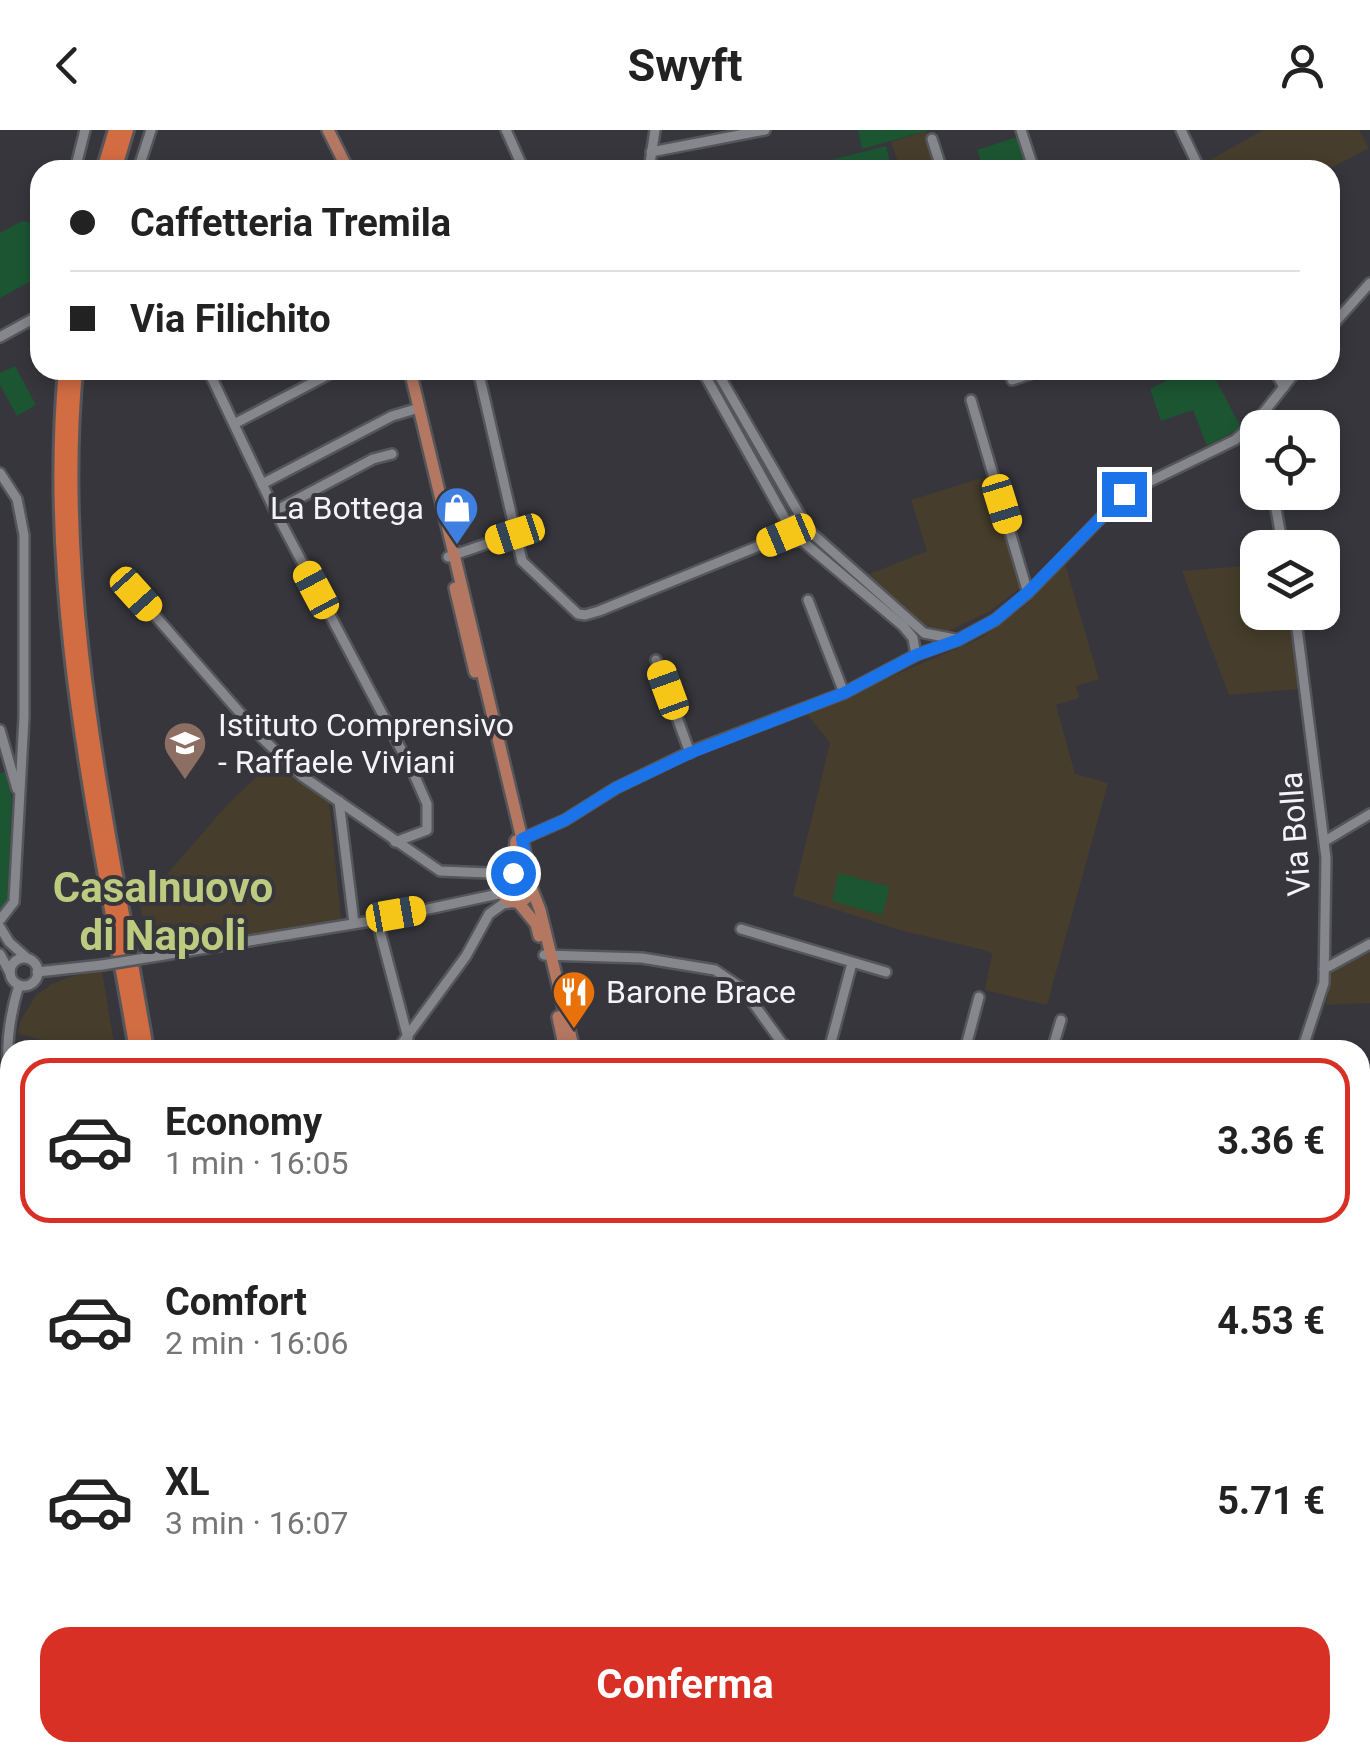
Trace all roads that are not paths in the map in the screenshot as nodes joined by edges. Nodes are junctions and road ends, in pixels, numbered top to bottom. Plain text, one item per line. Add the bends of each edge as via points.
1 (86, 130) edge
2 (115, 130) edge
3 (127, 130) edge
4 (151, 130) edge
5 (332, 130) edge
6 (506, 130) edge
7 (655, 130) edge
8 (765, 130) edge
9 (1021, 130) edge
10 (1182, 130) edge
11 (932, 139) dead end
12 (652, 152) junction
13 (78, 160) edge
14 (107, 160) edge
15 (118, 160) edge
16 (141, 160) edge
17 (346, 160) edge
18 (520, 160) edge
19 (651, 160) edge
20 (939, 160) edge
21 (1031, 160) edge
22 (1196, 160) edge
23 (1370, 283) edge
24 (1340, 317) edge
25 (30, 320) edge
26 (0, 338) edge
27 (65, 380) edge
28 (76, 380) edge
29 (213, 380) edge
30 (318, 380) edge
31 (409, 380) edge
32 (480, 380) edge
33 (707, 380) edge
34 (722, 380) edge
35 (1280, 380) edge
36 (1290, 380) edge
37 (1284, 388) junction
38 (971, 400) dead end
39 (416, 409) junction
40 (1269, 410) edge
41 (234, 424) junction
42 (1240, 437) edge
43 (392, 454) dead end
44 (0, 474) edge
45 (262, 484) junction
46 (275, 511) junction
47 (806, 526) junction
48 (787, 530) junction
49 (515, 534) junction
50 (802, 540) junction
51 (451, 556) junction
52 (1028, 592) junction
53 (136, 594) dead end
54 (808, 600) dead end
55 (1296, 630) edge
56 (958, 640) junction
57 (916, 655) junction
58 (656, 660) dead end
59 (844, 693) junction
60 (0, 730) edge
61 (690, 753) junction
62 (19, 796) junction
63 (339, 800) junction
64 (1370, 814) edge
65 (519, 840) junction
66 (395, 842) junction
67 (1325, 842) junction
68 (509, 875) junction
69 (530, 884) junction
70 (502, 893) junction
71 (516, 902) junction
72 (0, 920) edge
73 (377, 920) junction
74 (354, 923) junction
75 (0, 928) edge
76 (741, 929) dead end
77 (1370, 944) edge
78 (0, 954) edge
79 (547, 955) junction
80 (29, 959) junction
81 (852, 963) junction
82 (1324, 969) junction
83 (37, 972) junction
84 (886, 972) dead end
85 (10, 973) junction
86 (20, 985) junction
87 (979, 996) dead end
88 (1061, 1020) dead end
89 (408, 1038) joint
90 (9, 1040) edge
91 (134, 1040) edge
92 (145, 1040) edge
93 (563, 1040) edge
94 (571, 1040) edge
95 (780, 1040) edge
96 (832, 1040) edge
97 (967, 1040) edge
98 (1055, 1040) edge
99 (1305, 1040) edge

1 - 13 street
2 - 14 highway
3 - 15 highway
4 - 16 street
5 - 17 main road
6 - 18 street
7 - 12 street
8 - 12 street
9 - 21 street
10 - 22 street
11 - 20 street
12 - 19 street
23 - 24 street
25 - 26 street
27 - 91 highway via 59,495 66,627
28 - 92 highway via 70,495 78,626
29 - 41 street
30 - 41 street
31 - 39 main road
32 - 49 street
33 - 48 street
34 - 47 street
35 - 37 street
36 - 37 street
37 - 40 street
38 - 52 street
39 - 45 street
39 - 51 main road
41 - 45 street
42 - 52 street via 1124,494
43 - 46 street
44 - 62 street via 17,499 24,534
45 - 46 street
46 - 66 street via 427,804 427,830
47 - 48 street via 798,520
47 - 50 street
47 - 56 street via 924,632
48 - 49 street via 585,616 528,570
48 - 50 street via 790,540
49 - 51 street
50 - 57 street via 903,626
51 - 65 main road
52 - 56 street
53 - 63 street via 262,738
54 - 59 street
55 - 67 street, Via Bolla
56 - 57 street
57 - 59 street
58 - 61 street
59 - 61 street
60 - 62 street
61 - 65 street
62 - 72 street via 14,902
63 - 66 street
63 - 74 street
64 - 67 street
65 - 68 main road
65 - 69 main road
66 - 68 street via 440,871
67 - 82 street, Via Bolla
68 - 69 main road via 523,874
68 - 70 main road
69 - 71 main road via 526,898
69 - 79 main road
70 - 71 main road
70 - 73 street
71 - 79 main road via 536,924
71 - 89 street via 489,914
73 - 74 street
73 - 89 street
74 - 83 street, bridge
75 - 80 street
76 - 81 street
77 - 82 street
78 - 85 street
79 - 93 main road
79 - 94 main road
79 - 95 street via 642,958 715,970 743,989
80 - 83 street
80 - 85 street via 14,962
81 - 84 street
81 - 96 street
82 - 99 street, Via Bolla
83 - 86 street via 32,983
85 - 86 street
86 - 90 street
87 - 97 street
88 - 98 street

